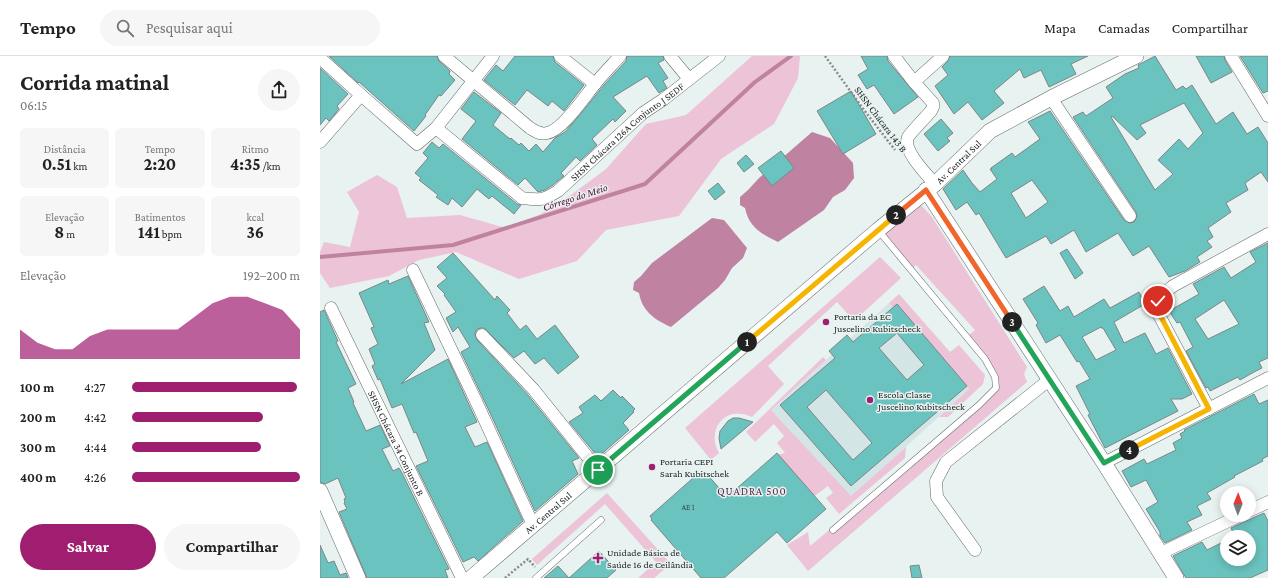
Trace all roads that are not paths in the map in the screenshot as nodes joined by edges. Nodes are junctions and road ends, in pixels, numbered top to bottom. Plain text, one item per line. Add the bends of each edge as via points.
1 (444, 56) edge
2 (494, 56) edge
3 (560, 56) edge
4 (620, 56) edge
5 (670, 56) edge
6 (719, 56) edge
7 (894, 56) edge
8 (944, 56) edge
9 (1136, 56) edge
10 (1231, 56) edge
11 (321, 59) edge
12 (689, 79) junction
13 (473, 81) junction
14 (914, 82) junction
15 (595, 84) junction
16 (361, 95) junction
17 (1051, 98) junction
18 (1268, 116) edge
19 (436, 128) junction
20 (320, 142) edge
21 (930, 187) junction
22 (1130, 216) dead end
23 (878, 230) junction
24 (1268, 234) edge
25 (413, 270) dead end
26 (331, 308) dead end
27 (482, 335) dead end
28 (1268, 378) edge
29 (1049, 380) junction
30 (1209, 409) junction
31 (1104, 463) junction
32 (598, 470) junction
33 (320, 491) edge
34 (1268, 502) edge
35 (1256, 508) edge
36 (601, 520) dead end
37 (1226, 522) edge
38 (533, 525) junction
39 (833, 530) dead end
40 (975, 550) dead end
41 (1161, 553) junction
42 (358, 578) edge
43 (462, 578) edge
44 (471, 578) edge
45 (536, 578) edge
46 (1176, 578) edge

1 - 13 street
2 - 13 street
3 - 15 street
4 - 15 street
5 - 12 street
6 - 12 street, SHSN Chácara 126A Conjunto J SEDF
7 - 14 street
8 - 14 street
9 - 17 street, Av. Central Sul
10 - 18 street
11 - 16 street
12 - 19 street, SHSN Chácara 126A Conjunto J SEDF via 664,100 643,113 558,191 538,200 522,198
13 - 15 street via 540,134 556,130
13 - 19 street
14 - 21 street via 933,103 933,107 908,138 907,144
16 - 19 street via 417,144
16 - 20 street
17 - 21 street, Av. Central Sul via 990,131
17 - 22 street
21 - 23 street, Av. Central Sul
21 - 29 street
23 - 32 street, Av. Central Sul
23 - 39 lane via 985,359 995,377 996,388 979,406
24 - 30 street via 1173,286 1158,301 1160,315
25 - 38 street
26 - 43 street, SHSN Chácara 34 Conjunto B
27 - 32 street via 534,390
28 - 30 street
29 - 31 street
29 - 40 street via 946,462 936,481 938,498
30 - 31 street
31 - 41 street
32 - 38 street, Av. Central Sul
33 - 42 street
34 - 35 street
36 - 45 lane
37 - 41 street
38 - 44 street, Av. Central Sul
41 - 46 street

